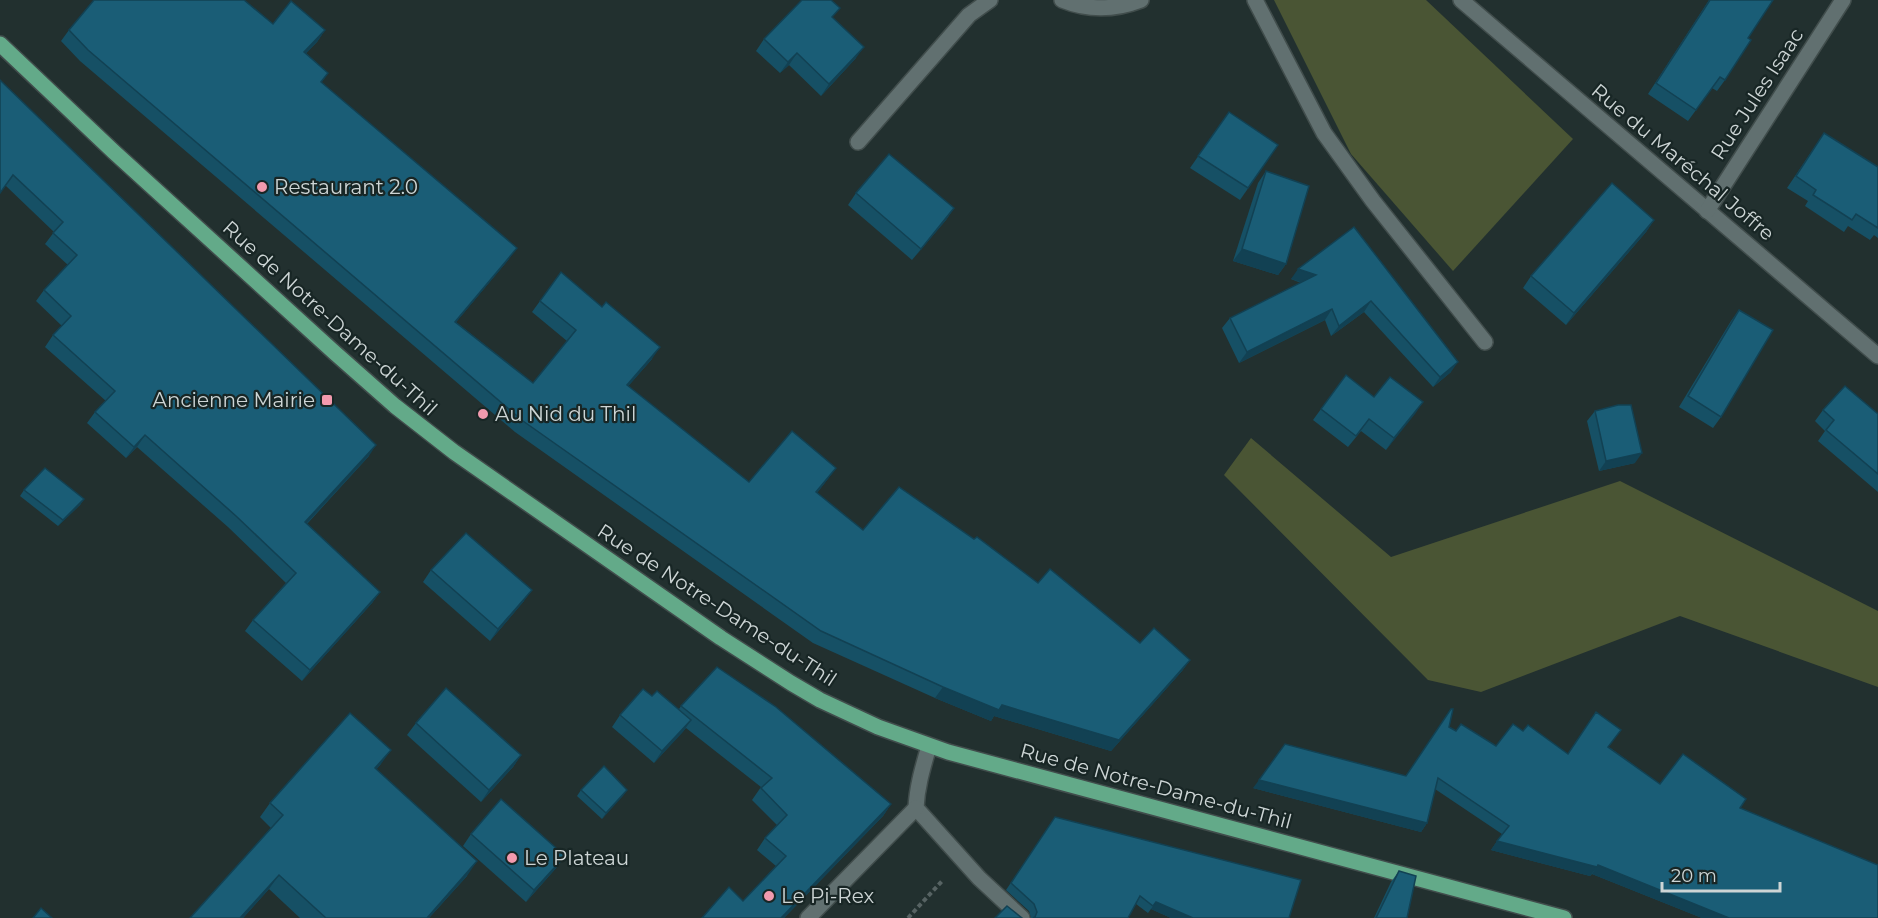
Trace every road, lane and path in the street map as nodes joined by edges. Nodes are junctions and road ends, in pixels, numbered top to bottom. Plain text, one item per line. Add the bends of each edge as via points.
1 (990, 0) edge
2 (1062, 0) edge
3 (1142, 0) edge
4 (1255, 0) edge
5 (1461, 0) edge
6 (1843, 0) edge
7 (0, 44) edge
8 (858, 142) dead end
9 (1707, 211) junction
10 (1485, 342) dead end
11 (1878, 356) edge
12 (929, 746) junction
13 (916, 808) junction
14 (962, 859) junction
15 (808, 918) edge
16 (908, 918) edge
17 (1022, 918) edge
18 (1564, 918) edge

1 - 8 street via 969,15
2 - 3 street via 1096,9 1117,8
4 - 10 street via 1324,133
5 - 9 street, Rue du Maréchal Joffre
6 - 9 street, Rue Jules Isaac
7 - 12 main road, Rue de Notre-Dame-du-Thil via 335,353 454,452 791,683 849,714
9 - 11 street, Rue du Maréchal Joffre
12 - 13 street
12 - 18 main road, Rue de Notre-Dame-du-Thil
13 - 14 street
13 - 15 street
14 - 16 path
14 - 17 street

